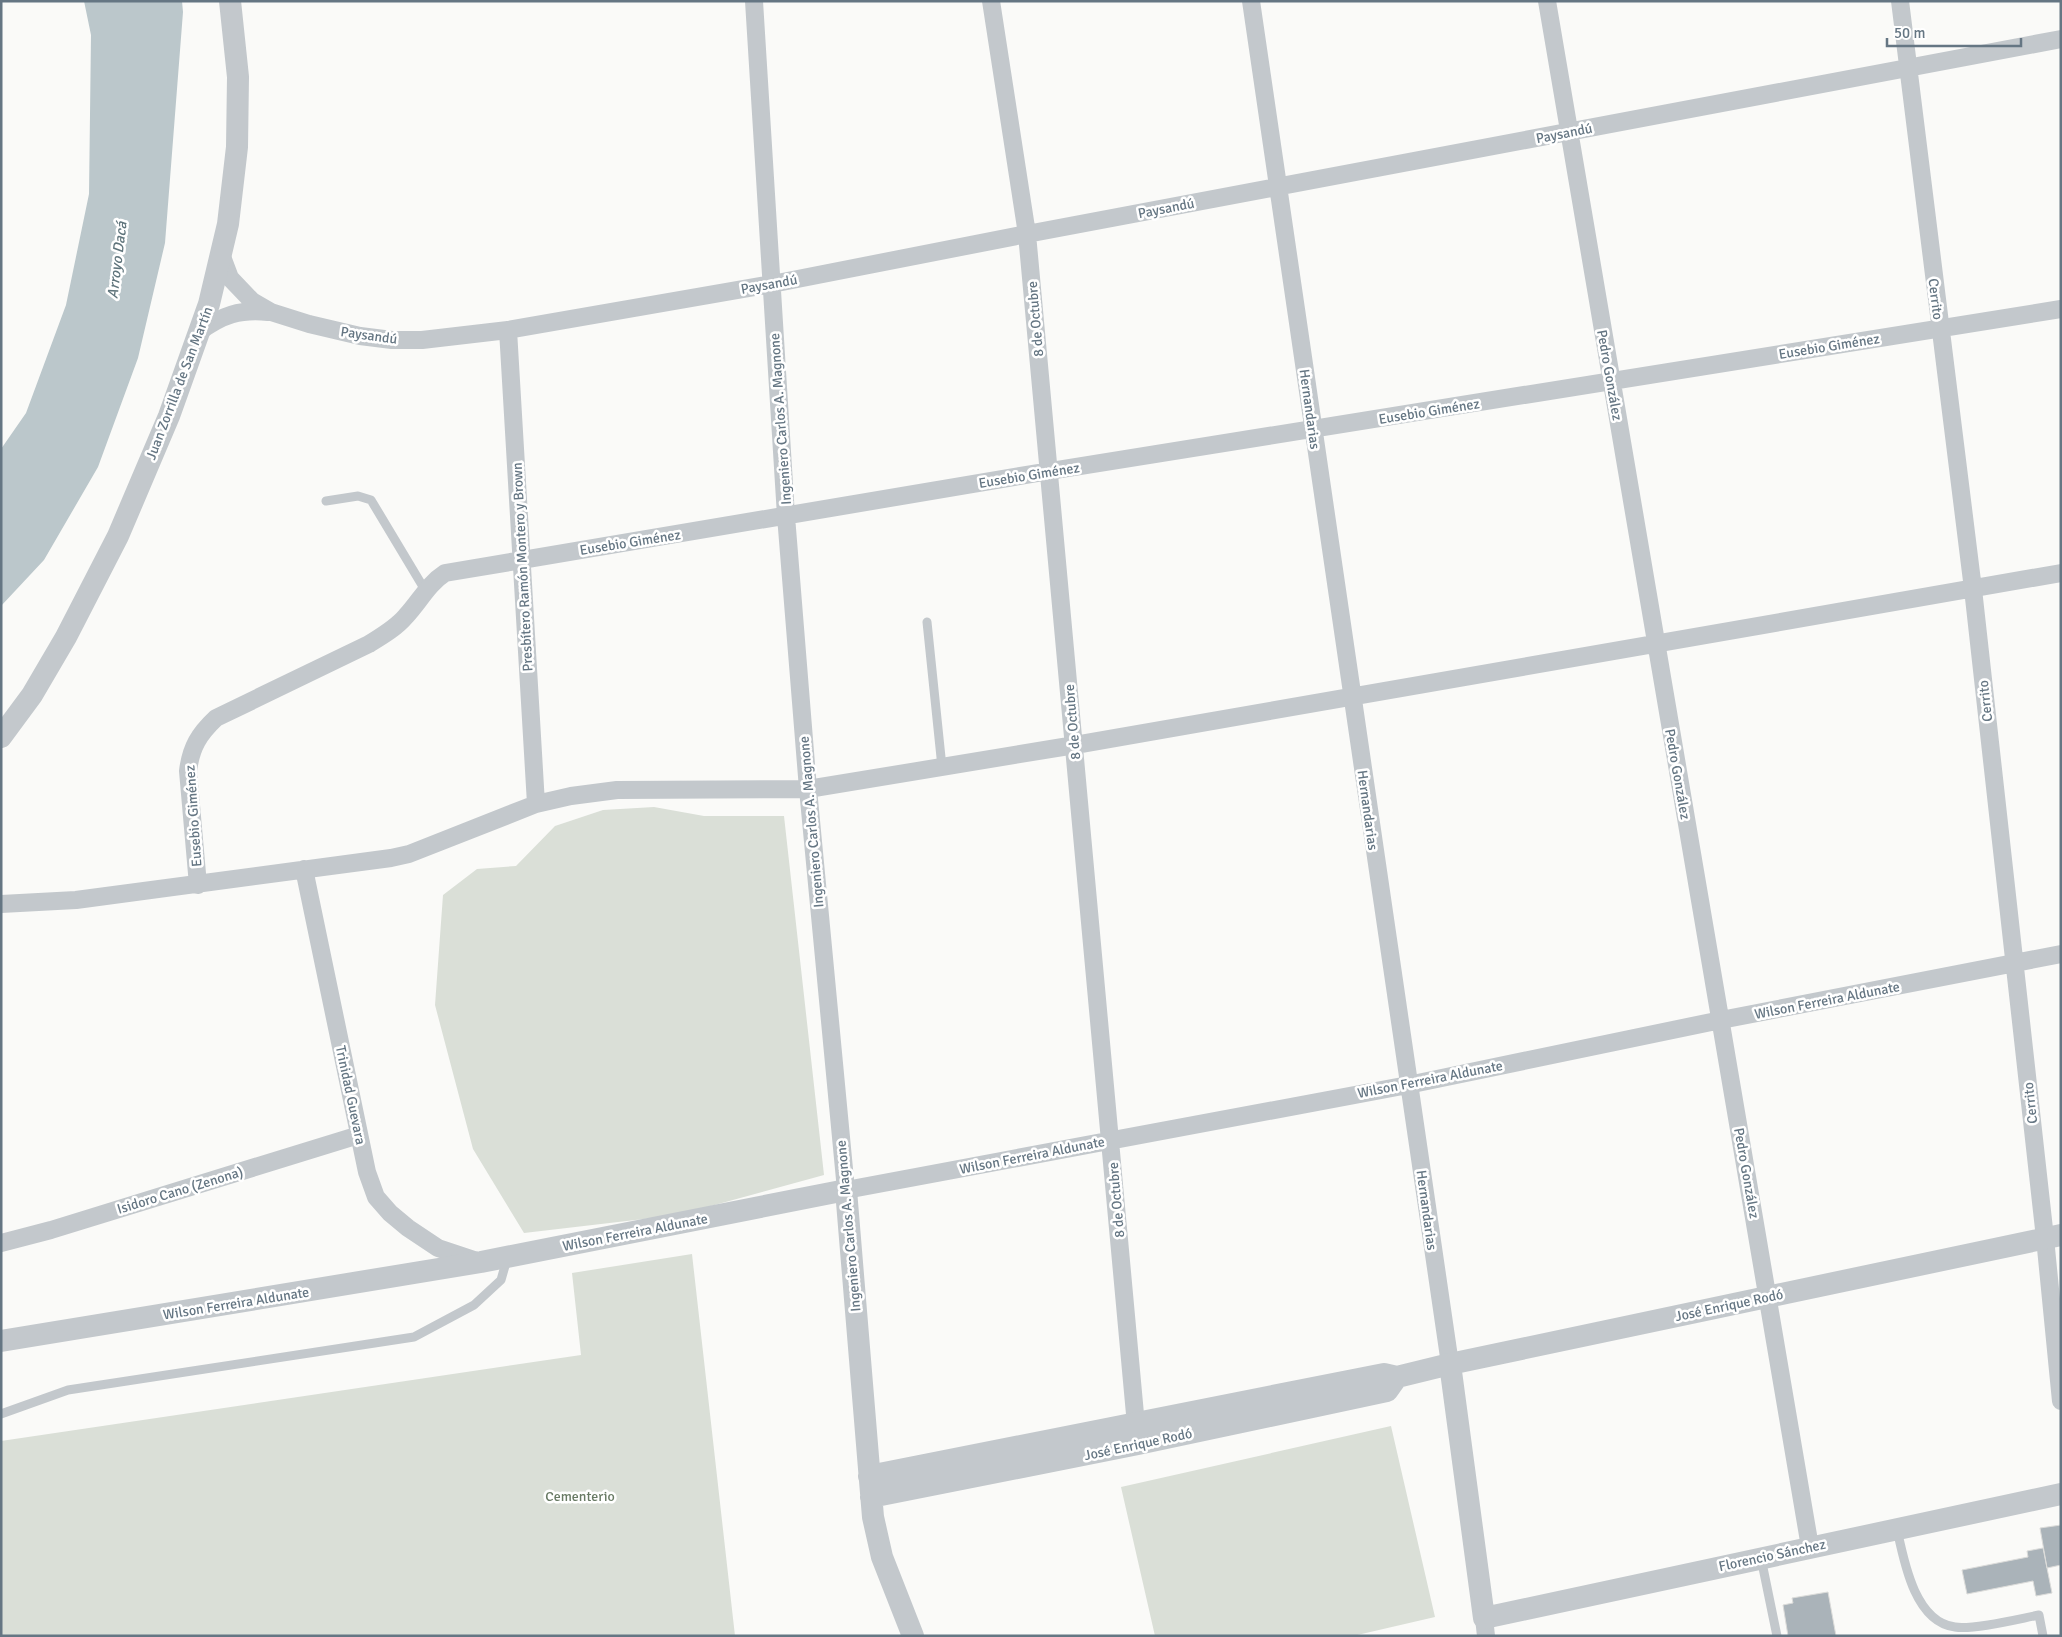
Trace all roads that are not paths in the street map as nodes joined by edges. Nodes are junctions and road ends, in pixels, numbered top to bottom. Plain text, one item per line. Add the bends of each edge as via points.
1 (230, 1) edge
2 (754, 1) edge
3 (991, 1) edge
4 (1251, 1) edge
5 (1547, 1) edge
6 (1900, 1) edge
7 (2061, 39) edge
8 (1908, 68) junction
9 (1569, 132) junction
10 (1278, 187) junction
11 (1027, 234) junction
12 (221, 254) junction
13 (772, 284) junction
14 (2061, 309) edge
15 (271, 312) junction
16 (1940, 329) junction
17 (508, 330) junction
18 (199, 332) junction
19 (1611, 380) junction
20 (1314, 430) junction
21 (1050, 471) junction
22 (326, 501) dead end
23 (786, 516) junction
24 (521, 560) junction
25 (2061, 573) edge
26 (1973, 589) junction
27 (425, 590) junction
28 (927, 622) dead end
29 (1656, 644) junction
30 (1352, 697) junction
31 (2, 734) edge
32 (1075, 746) junction
33 (942, 767) junction
34 (808, 789) junction
35 (536, 804) junction
36 (304, 869) junction
37 (198, 885) junction
38 (1, 904) edge
39 (2061, 954) edge
40 (2015, 964) junction
41 (1721, 1020) junction
42 (1408, 1084) junction
43 (359, 1135) junction
44 (1111, 1140) junction
45 (846, 1190) junction
46 (2053, 1237) edge
47 (1, 1243) edge
48 (507, 1258) junction
49 (480, 1262) junction
50 (1768, 1297) junction
51 (1, 1341) edge
52 (1450, 1364) junction
53 (2061, 1401) edge
54 (1, 1414) edge
55 (1137, 1434) junction
56 (870, 1486) junction
57 (2061, 1494) edge
58 (1897, 1528) junction
59 (1810, 1547) junction
60 (1761, 1558) junction
61 (1485, 1627) edge
62 (913, 1636) edge
63 (1777, 1636) edge
64 (2043, 1636) edge

1 - 12 street, Juan Zorrilla de San Martín via 238,77 237,147
2 - 13 street, Ingeniero Carlos A. Magnone
3 - 11 street, 8 de Octubre
4 - 10 street, Hernandarias
5 - 9 street, Pedro González
6 - 8 street, Cerrito
7 - 8 street, Paysandú
8 - 9 street, Paysandú
8 - 16 street, Cerrito
9 - 10 street, Paysandú
9 - 19 street, Pedro González
10 - 11 street, Paysandú
10 - 20 street, Hernandarias
11 - 13 street, Paysandú
11 - 21 street, 8 de Octubre
12 - 15 street, Paysandú via 230,278 240,290
12 - 18 street, Juan Zorrilla de San Martín
13 - 17 street, Paysandú
13 - 23 street, Ingeniero Carlos A. Magnone
14 - 16 street, Eusebio Giménez
15 - 17 street, Paysandú via 360,336 392,340 422,340
15 - 18 street, Paysandú via 250,310 230,315
16 - 19 street, Eusebio Giménez
16 - 26 street, Cerrito
17 - 24 street, Presbítero Ramón Montero y Brown
18 - 31 street, Juan Zorrilla de San Martín via 169,416 118,536 66,637 32,694
19 - 20 street, Eusebio Giménez
19 - 29 street, Pedro González
20 - 21 street, Eusebio Giménez
20 - 30 street, Hernandarias
21 - 23 street, Eusebio Giménez
21 - 32 street, 8 de Octubre
22 - 27 lane via 358,496 371,500
23 - 24 street, Eusebio Giménez
23 - 34 street, Ingeniero Carlos A. Magnone
24 - 27 street, Eusebio Giménez via 446,573
24 - 35 street, Presbítero Ramón Montero y Brown
25 - 26 street
26 - 29 street
26 - 40 street, Cerrito
27 - 37 street, Eusebio Giménez via 389,632 216,718 204,729 190,754 188,771
28 - 33 lane
29 - 30 street
29 - 41 street, Pedro González
30 - 32 street
30 - 42 street, Hernandarias
32 - 33 street
32 - 44 street, 8 de Octubre
33 - 34 street
34 - 35 street via 598,791
34 - 45 street, Ingeniero Carlos A. Magnone
35 - 36 street via 409,854 371,862
36 - 37 street
36 - 43 street, Trinidad Guevara
37 - 38 street via 76,900
39 - 40 street, Wilson Ferreira Aldunate
40 - 41 street, Wilson Ferreira Aldunate
40 - 46 street, Cerrito
41 - 42 street, Wilson Ferreira Aldunate
41 - 50 street, Pedro González
42 - 44 street, Wilson Ferreira Aldunate
42 - 52 street, Hernandarias
43 - 47 street, Isidoro Cano (Zenona)
43 - 49 street, Trinidad Guevara via 376,1197 390,1213 438,1248
44 - 45 street, Wilson Ferreira Aldunate
44 - 55 street, 8 de Octubre
45 - 48 street, Wilson Ferreira Aldunate
45 - 56 street, Ingeniero Carlos A. Magnone
46 - 50 street, José Enrique Rodó
46 - 53 street, Cerrito
48 - 49 street, Wilson Ferreira Aldunate
48 - 54 lane via 501,1280 474,1305 414,1337 68,1390
49 - 51 street, Wilson Ferreira Aldunate
50 - 52 street, José Enrique Rodó
50 - 59 street, Pedro González
52 - 55 street, José Enrique Rodó via 1397,1377 1387,1391
52 - 61 street, Hernandarias
55 - 56 street, José Enrique Rodó
56 - 62 street, Ingeniero Carlos A. Magnone via 882,1557
57 - 58 street, Florencio Sánchez
58 - 59 street, Florencio Sánchez
58 - 64 lane via 1915,1592 1932,1617 1955,1627 1969,1627 2039,1615
59 - 60 street, Florencio Sánchez
60 - 61 street, Florencio Sánchez
60 - 63 lane

